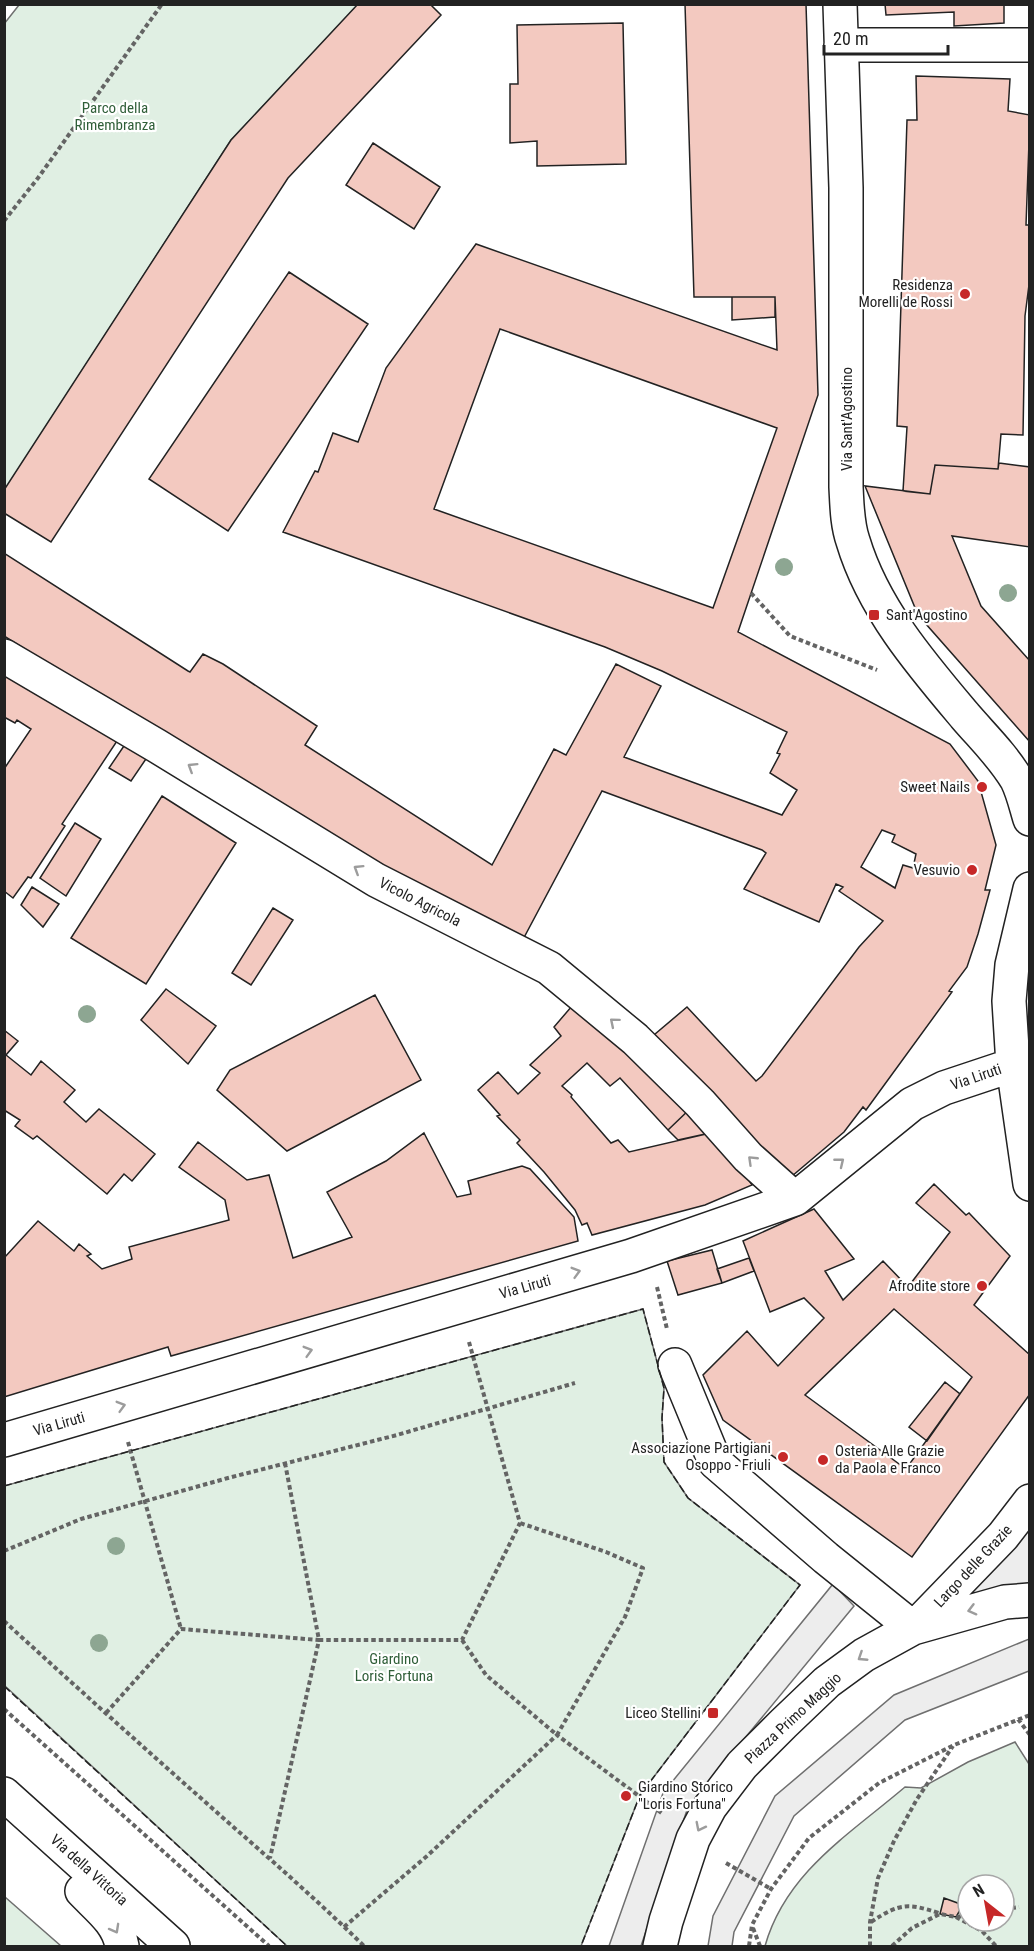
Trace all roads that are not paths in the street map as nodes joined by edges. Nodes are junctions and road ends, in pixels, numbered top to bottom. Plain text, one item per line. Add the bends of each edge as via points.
1 (840, 4) edge
2 (841, 45) junction
3 (1029, 45) edge
4 (4, 656) edge
5 (1023, 781) edge
6 (1029, 819) edge
7 (1029, 889) edge
8 (1013, 1065) junction
9 (1029, 1184) edge
10 (795, 1199) junction
11 (675, 1365) dead end
12 (4, 1440) edge
13 (1029, 1501) edge
14 (1029, 1600) edge
15 (913, 1628) junction
16 (9, 1798) edge
17 (123, 1947) edge
18 (173, 1947) edge
19 (660, 1947) edge

1 - 2 street, Via Sant'Agostino
2 - 3 street
2 - 5 street, Via Sant'Agostino via 846,200 846,487 852,540 882,608 950,698
10 -> 4 street, Vicolo Agricola via 748,1157 634,1039 549,968 376,880
5 - 6 street
7 - 8 street via 1012,965 1009,1001
8 - 9 street
10 -> 8 street, Via Liruti via 912,1104 944,1088
12 -> 10 street, Via Liruti via 631,1256
11 - 15 street via 715,1462
13 - 15 street, Largo delle Grazie via 1003,1536
14 -> 15 street, Piazza Primo Maggio via 1005,1602
15 -> 19 street, Piazza Primo Maggio via 864,1655 827,1682 742,1765 710,1807 693,1839
16 -> 17 street via 83,1892 107,1916
16 - 18 street, Via della Vittoria

